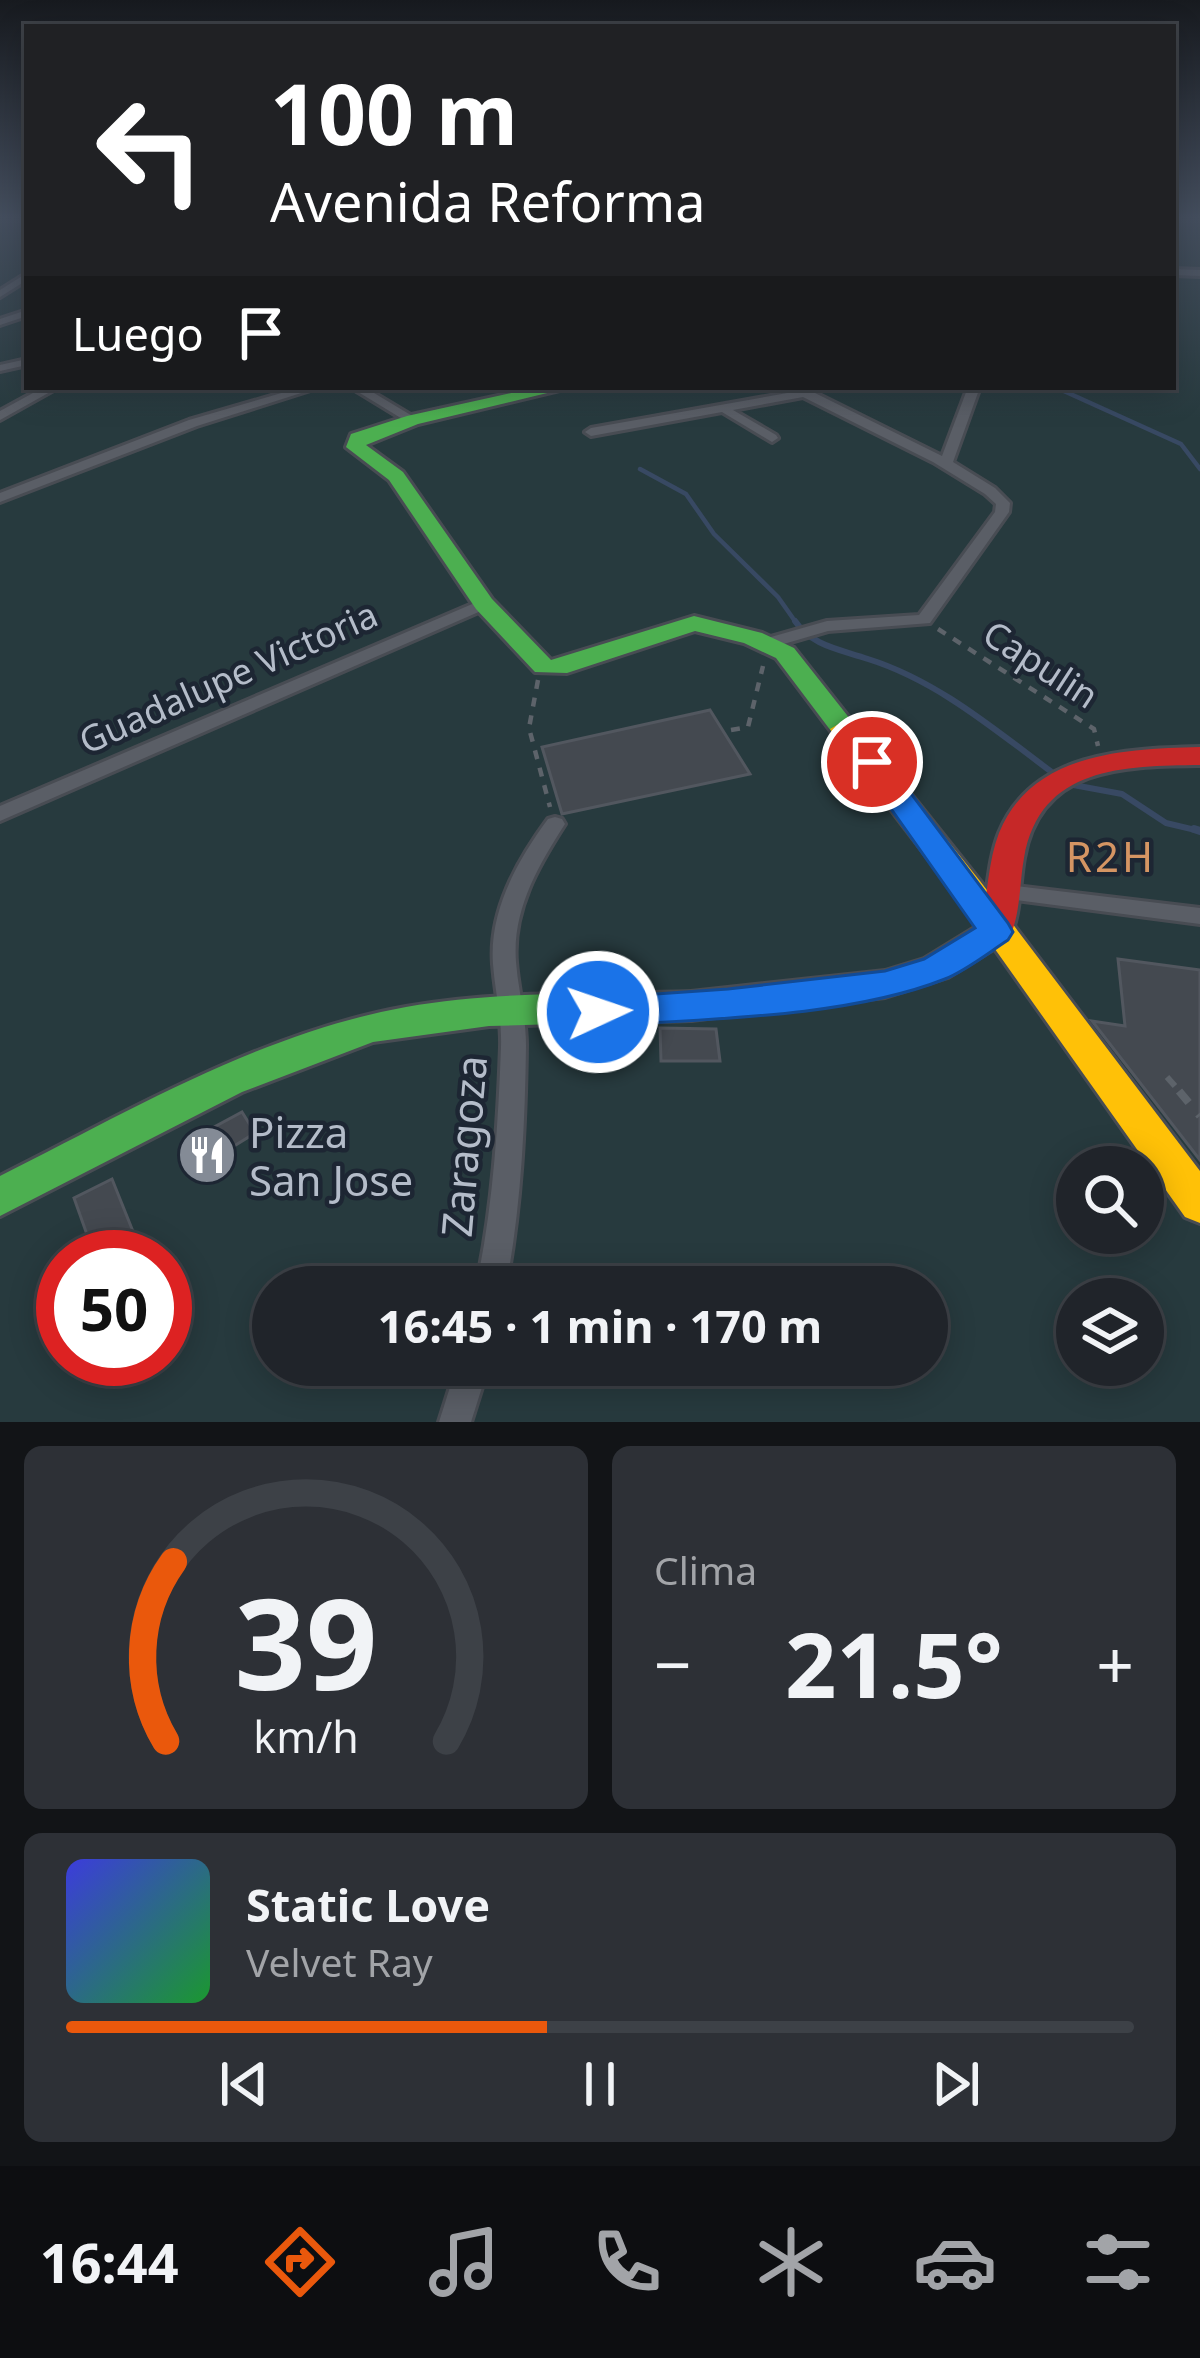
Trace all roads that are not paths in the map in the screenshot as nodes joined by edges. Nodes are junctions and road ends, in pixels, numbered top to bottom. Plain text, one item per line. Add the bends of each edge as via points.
1 (48, 390) edge
2 (304, 390) edge
3 (361, 390) edge
4 (549, 390) edge
5 (973, 390) edge
6 (810, 391) edge
7 (728, 411) junction
8 (0, 416) edge
9 (413, 420) junction
10 (591, 432) dead end
11 (772, 438) dead end
12 (945, 465) junction
13 (0, 498) edge
14 (484, 604) junction
15 (782, 638) junction
16 (1200, 756) edge
17 (0, 814) edge
18 (555, 824) road end
19 (1008, 893) junction
20 (1200, 916) edge
21 (996, 932) junction
22 (515, 1012) junction
23 (0, 1197) edge
24 (1200, 1204) edge
25 (493, 1266) edge
26 (466, 1386) edge
27 (455, 1422) edge

1 - 8 street
2 - 13 street via 193,423
3 - 9 street
4 - 9 street
5 - 12 street
6 - 7 street
6 - 12 street
7 - 10 street
7 - 11 street
9 - 14 street via 363,435 356,447 396,476
12 - 15 street via 993,493 1002,512 924,620
14 - 15 street via 544,667 694,623
14 - 17 street, Guadalupe Victoria
15 - 21 street via 785,653
16 - 19 street via 1088,769 1040,786 1013,836
18 - 22 street, Zaragoza via 538,845 508,921 504,959
19 - 20 street
19 - 21 street
21 - 22 street via 936,968 885,984 705,1005
21 - 24 street
22 - 23 street via 377,1027 277,1058
22 - 25 street, Zaragoza
26 - 27 street

